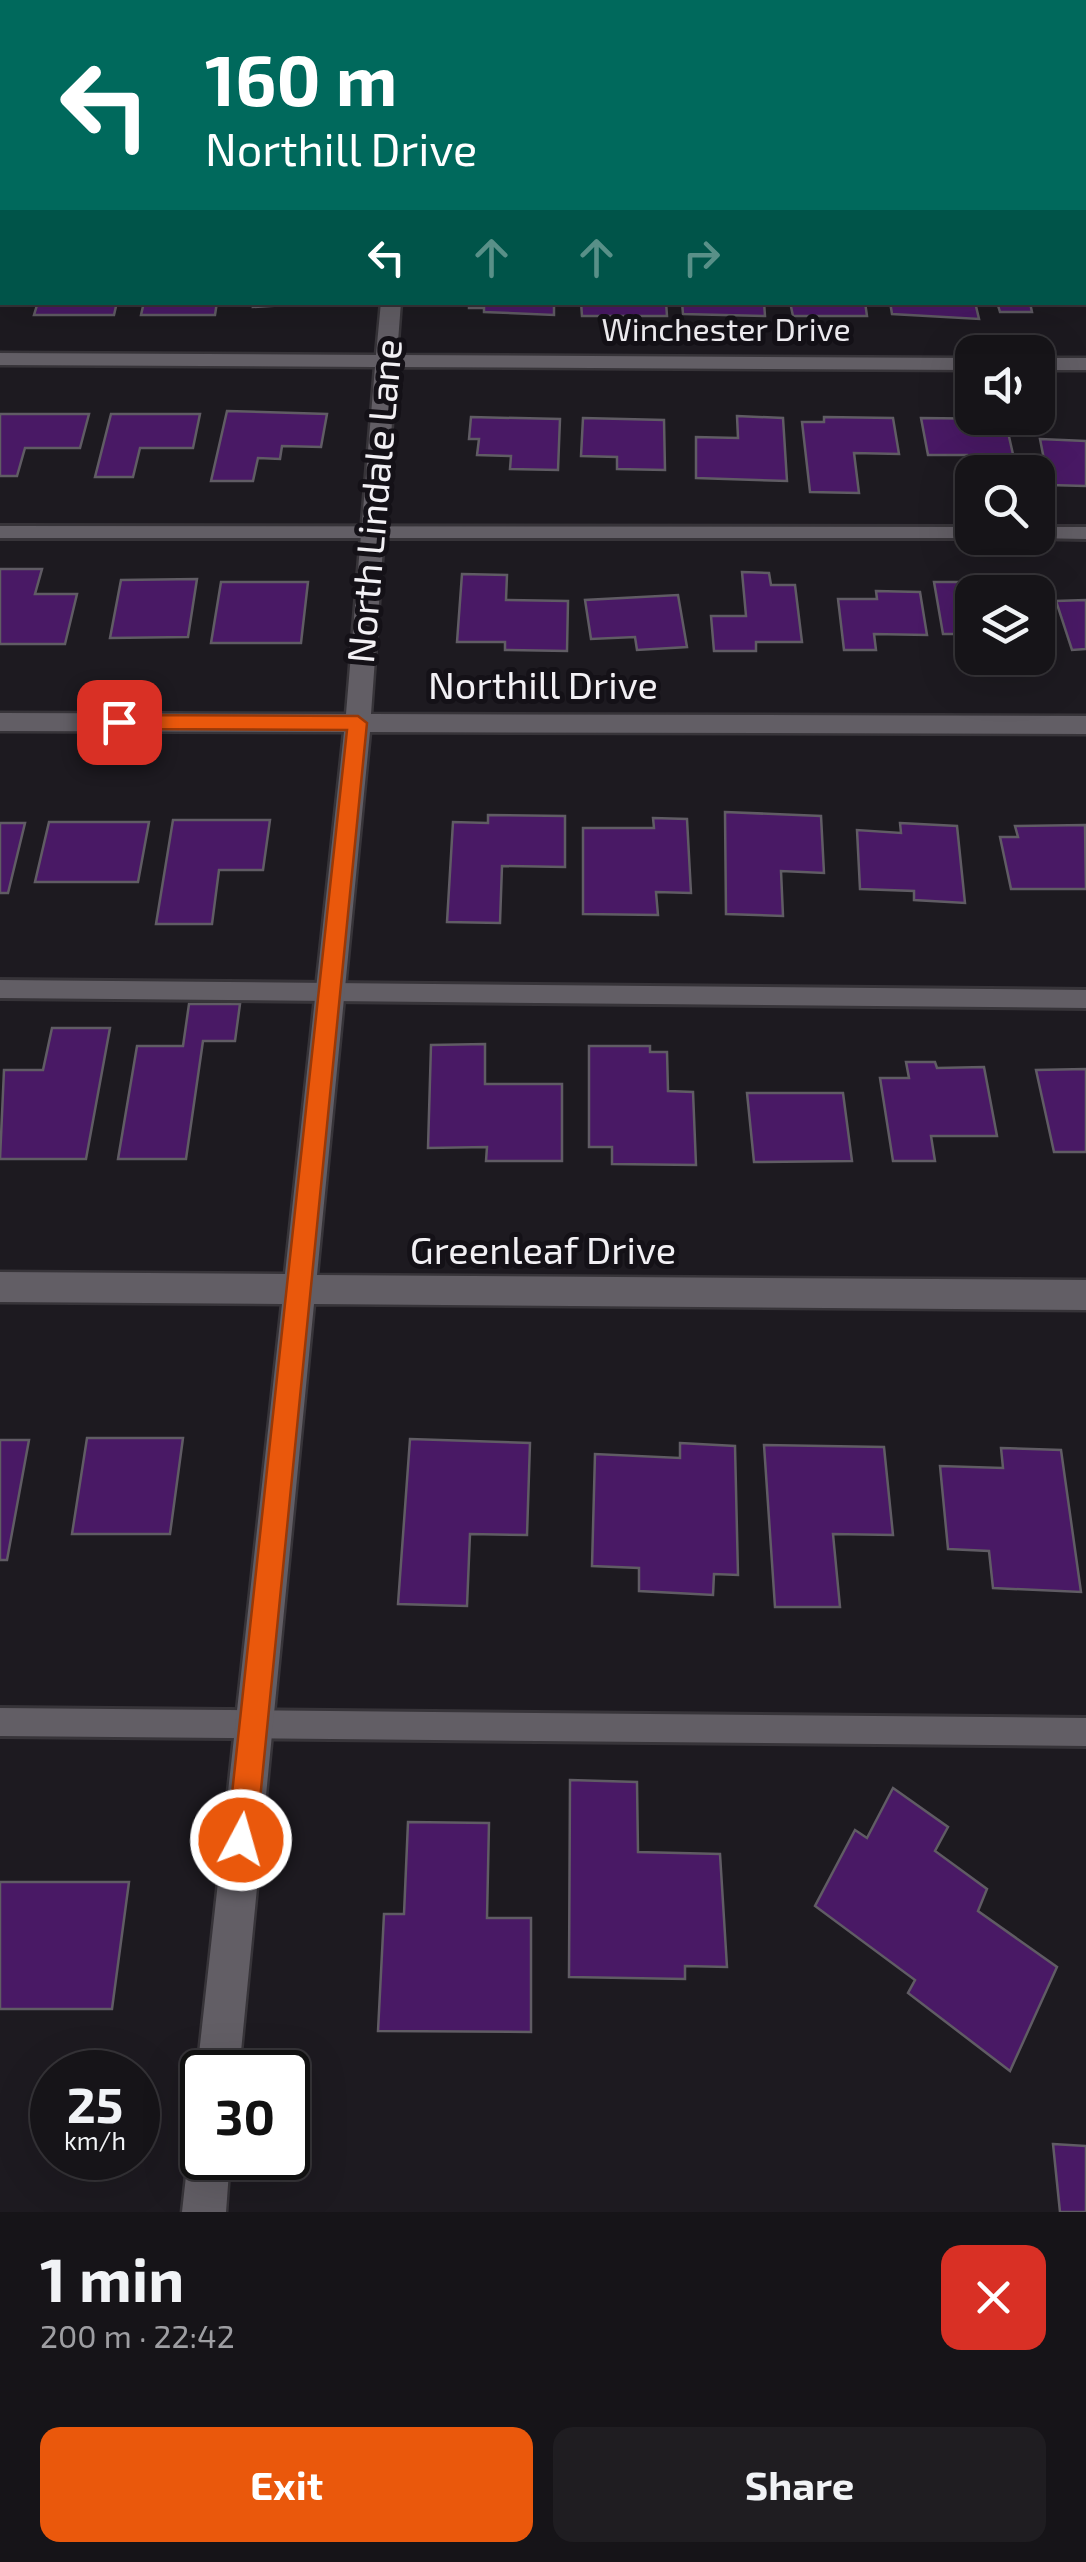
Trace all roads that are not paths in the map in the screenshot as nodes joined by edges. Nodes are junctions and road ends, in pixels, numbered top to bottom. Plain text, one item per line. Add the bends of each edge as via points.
1 (390, 305) edge
2 (0, 359) edge
3 (388, 362) junction
4 (955, 364) edge
5 (1055, 364) edge
6 (1086, 364) edge
7 (0, 532) edge
8 (1055, 533) edge
9 (1086, 533) edge
10 (373, 534) junction
11 (955, 534) edge
12 (0, 722) edge
13 (358, 723) junction
14 (1086, 724) edge
15 (0, 989) edge
16 (329, 992) junction
17 (1086, 998) edge
18 (0, 1286) edge
19 (297, 1289) junction
20 (1086, 1296) edge
21 (0, 1722) edge
22 (253, 1724) junction
23 (1086, 1732) edge
24 (220, 2050) edge
25 (207, 2180) edge
26 (204, 2212) edge

1 - 3 street, North Lindale Lane
2 - 3 street, Winchester Drive
3 - 4 street, Winchester Drive
3 - 10 street, North Lindale Lane
5 - 6 street
7 - 10 lane
8 - 9 lane
10 - 11 lane
10 - 13 street, North Lindale Lane
12 - 13 street, Northill Drive
13 - 14 street, Northill Drive
13 - 16 street, North Lindale Lane
15 - 16 lane
16 - 17 lane
16 - 19 street, North Lindale Lane
18 - 19 street, Greenleaf Drive
19 - 20 street, Greenleaf Drive
19 - 22 street, North Lindale Lane
21 - 22 lane
22 - 23 lane
22 - 24 street, North Lindale Lane
25 - 26 street

